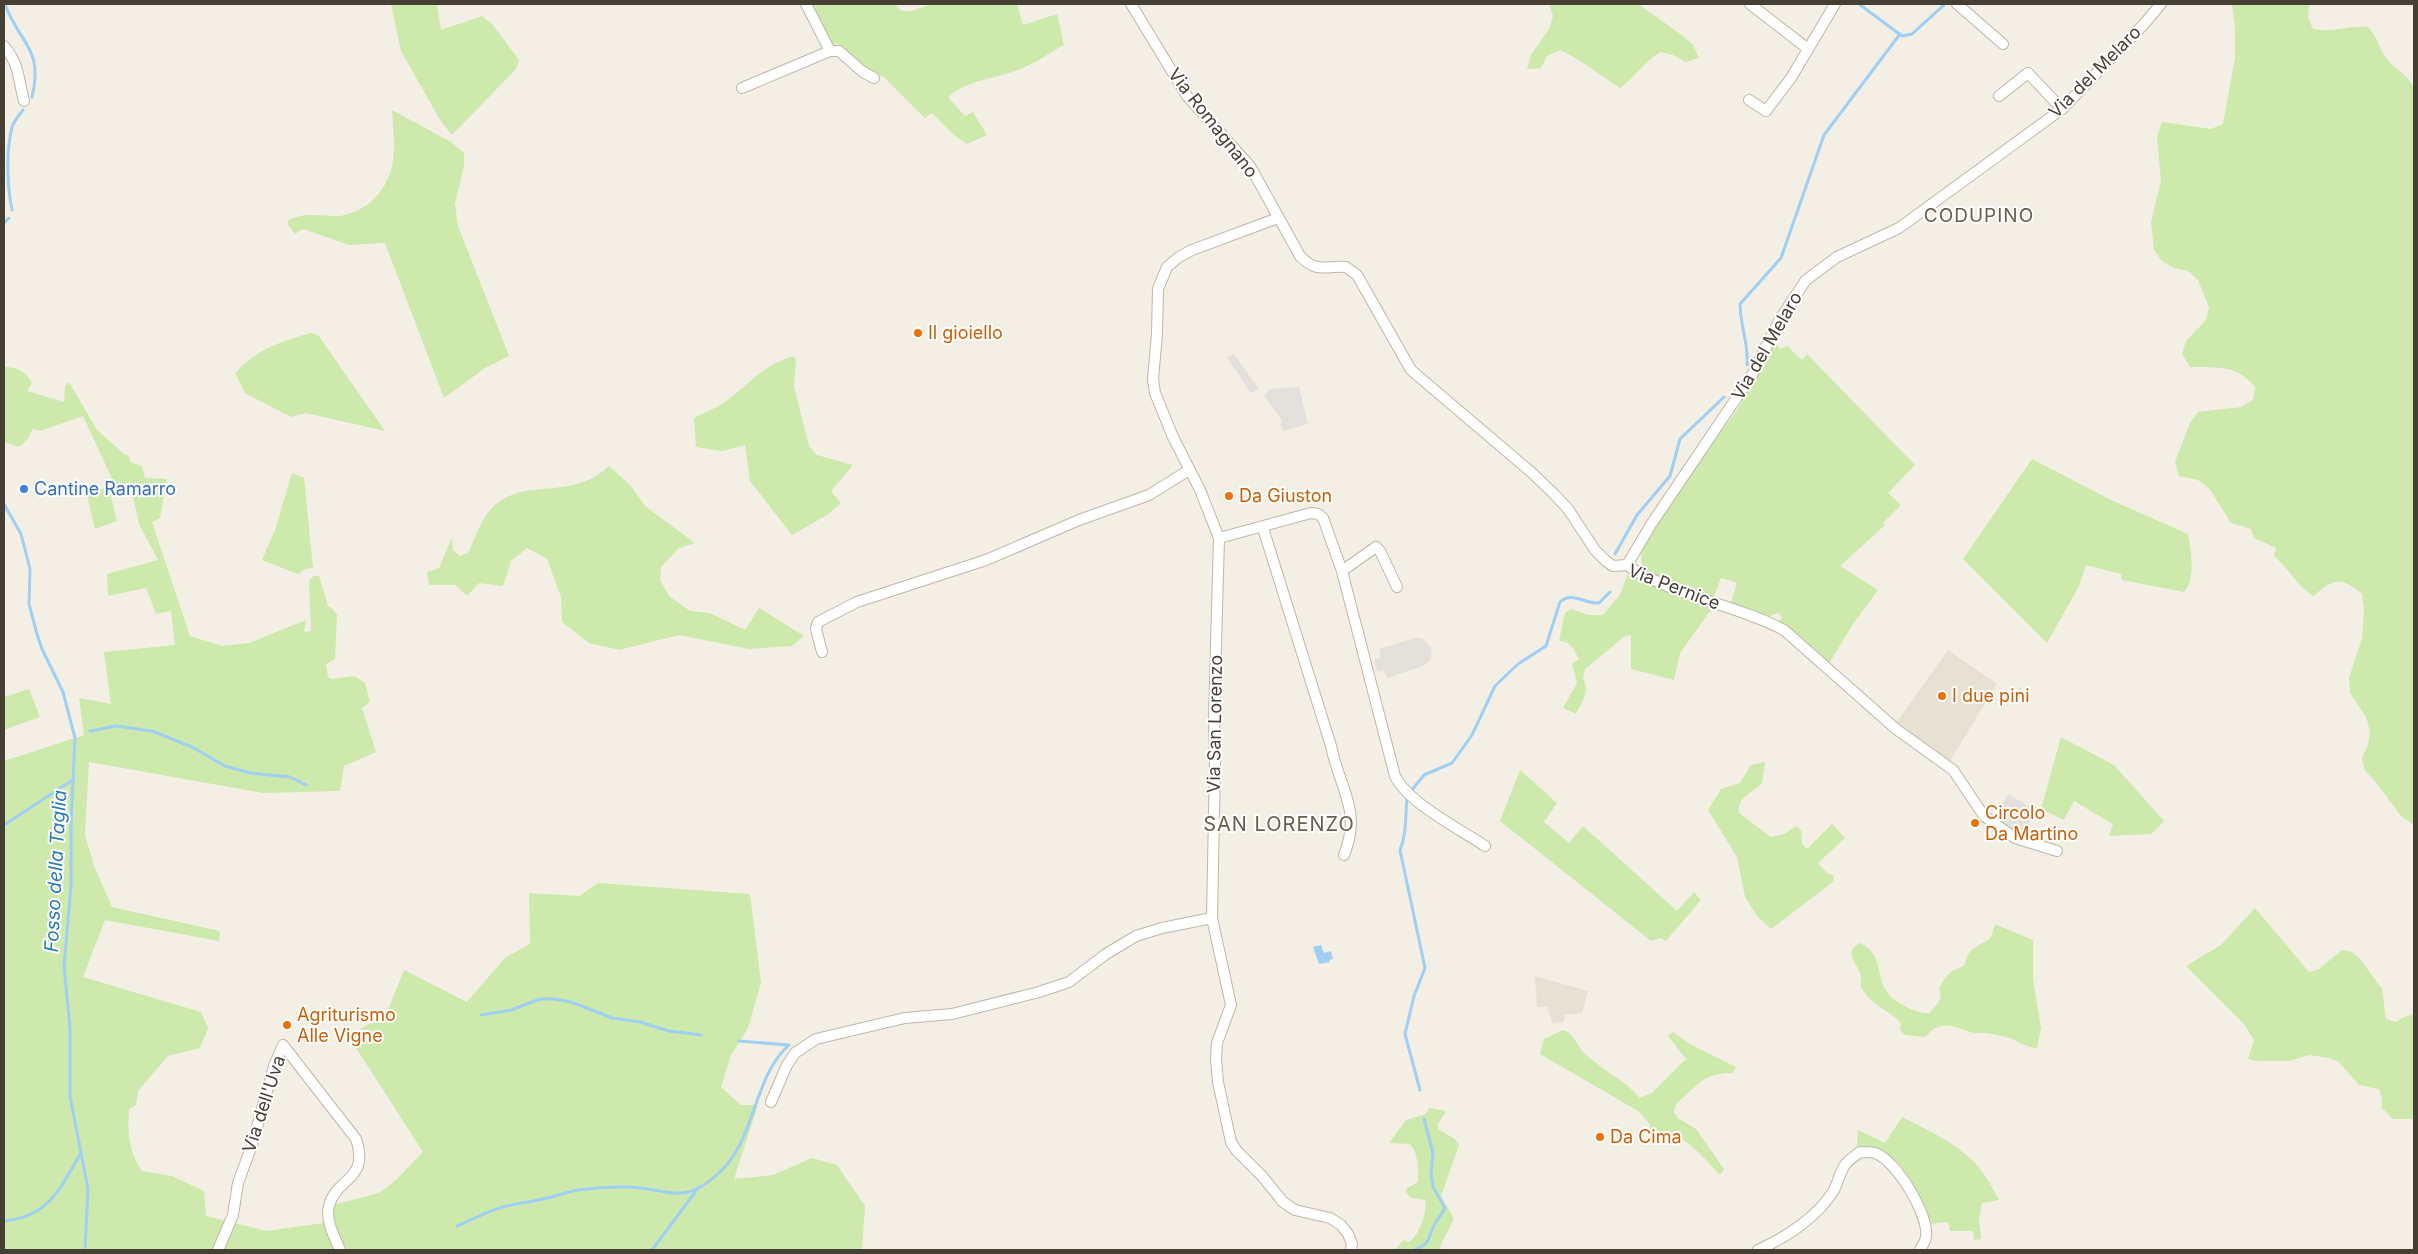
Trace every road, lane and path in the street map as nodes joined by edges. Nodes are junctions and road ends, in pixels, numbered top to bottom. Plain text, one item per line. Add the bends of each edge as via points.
1 (806, 4) edge
2 (1131, 4) edge
3 (1750, 4) edge
4 (1835, 4) edge
5 (1957, 4) edge
6 (2161, 4) edge
7 (2003, 44) dead end
8 (4, 46) edge
9 (1808, 48) junction
10 (830, 51) junction
11 (874, 78) dead end
12 (742, 88) dead end
13 (1999, 96) dead end
14 (1749, 100) dead end
15 (24, 101) dead end
16 (2062, 109) junction
17 (1278, 218) junction
18 (1189, 470) junction
19 (1263, 528) junction
20 (1219, 538) junction
21 (1624, 566) junction
22 (1342, 571) junction
23 (1397, 587) dead end
24 (822, 652) dead end
25 (1485, 846) dead end
26 (2057, 851) dead end
27 (1344, 855) dead end
28 (1212, 918) junction
29 (771, 1102) dead end
30 (218, 1250) edge
31 (340, 1250) edge
32 (1351, 1250) edge
33 (1758, 1250) edge
34 (1920, 1250) edge

1 - 10 street
2 - 17 street, Via Romagnano via 1187,96 1250,166
3 - 9 street
4 - 9 street
5 - 7 street
6 - 16 street, Via del Melaro
8 - 15 street via 18,69
9 - 14 street via 1766,111
10 - 11 street via 839,51
10 - 12 street
13 - 16 street via 2028,73
16 - 21 street, Via del Melaro via 1899,228 1837,256 1806,280 1780,319 1752,375
17 - 18 street, Via San Lorenzo via 1192,250 1173,261 1162,276 1158,289 1152,379 1154,394
17 - 21 street, Via Pernice via 1308,264 1316,268 1346,267 1356,275 1411,370 1554,494 1606,562
18 - 20 street, Via San Lorenzo
18 - 24 street via 1149,496 1078,520 986,560 857,602 818,622 816,629
19 - 20 street
19 - 22 street via 1311,513 1318,514 1323,518
19 - 27 street via 1351,809 1353,824
20 - 28 street, Via San Lorenzo
21 - 26 street, Via Pernice via 1692,596 1763,619 1784,630 1896,729 1953,770 1984,816 2015,838
22 - 23 street via 1376,548
22 - 25 street via 1400,787
28 - 29 street via 1136,936 1069,982 1039,992 952,1014 905,1018 816,1039 795,1053
28 - 32 street, Via San Lorenzo via 1231,1005 1217,1043 1216,1059 1231,1142 1282,1202 1295,1210 1330,1218 1341,1226 1348,1234
30 - 31 street, Via dell'Uva via 233,1215 238,1184 283,1045 356,1139 359,1149 355,1173 332,1196 328,1208 330,1227
33 - 34 street via 1798,1227 1823,1205 1834,1190 1845,1164 1860,1152 1875,1153 1886,1159 1903,1180 1925,1223 1926,1237

